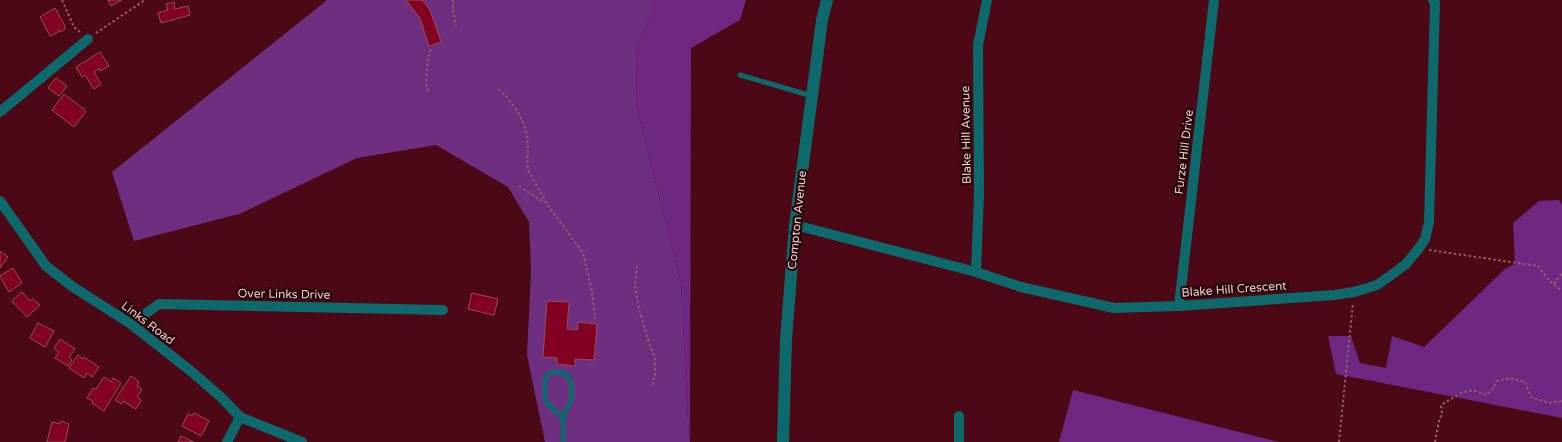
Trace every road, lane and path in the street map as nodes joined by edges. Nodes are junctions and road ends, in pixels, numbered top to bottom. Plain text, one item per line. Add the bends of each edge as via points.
1 (62, 0) edge
2 (145, 0) edge
3 (453, 0) edge
4 (827, 0) edge
5 (987, 0) edge
6 (1214, 0) edge
7 (1433, 0) edge
8 (456, 26) dead end
9 (88, 39) junction
10 (431, 48) dead end
11 (740, 75) dead end
12 (499, 89) dead end
13 (428, 91) dead end
14 (812, 96) junction
15 (0, 112) edge
16 (520, 186) dead end
17 (0, 201) edge
18 (547, 204) junction
19 (795, 225) junction
20 (1419, 248) junction
21 (637, 266) dead end
22 (976, 272) junction
23 (1562, 273) edge
24 (1554, 284) junction
25 (1354, 292) junction
26 (1562, 292) edge
27 (1179, 306) junction
28 (443, 310) dead end
29 (595, 319) dead end
30 (131, 324) junction
31 (653, 387) dead end
32 (1562, 401) edge
33 (959, 416) dead end
34 (240, 417) junction
35 (563, 417) junction
36 (227, 442) edge
37 (302, 442) edge
38 (563, 442) edge
39 (783, 442) edge
40 (960, 442) edge
41 (1339, 442) edge
42 (1435, 442) edge

1 - 9 path via 74,27
2 - 9 path
3 - 8 path
4 - 14 street, Compton Avenue
5 - 22 street, Blake Hill Avenue via 978,45
6 - 27 street, Furze Hill Drive
7 - 20 street, Blake Hill Crescent via 1430,222
9 - 15 street
10 - 13 path
11 - 14 lane
12 - 18 path via 521,118 527,135 527,166
14 - 19 street, Compton Avenue
16 - 18 path
17 - 30 street, Links Road via 46,266
18 - 29 path via 583,253
19 - 22 street, Blake Hill Crescent
19 - 39 street, Compton Avenue via 786,340
20 - 24 path via 1538,266
20 - 25 street, Blake Hill Crescent via 1406,264 1377,285
21 - 31 path via 635,285 639,309 655,358
22 - 27 street, Blake Hill Crescent via 1021,287 1114,308
23 - 24 path
24 - 26 path
25 - 27 street, Blake Hill Crescent
25 - 41 path
28 - 30 street, Over Links Drive via 159,304
30 - 34 street, Links Road via 192,372
32 - 42 path via 1549,403 1531,397 1525,382 1510,378 1497,380 1486,395 1473,390 1461,393 1440,406 1442,414
33 - 40 street
34 - 36 street
34 - 37 street, Links Road
35 - 35 lane via 545,400 545,380 554,372 565,373 570,380 571,400
35 - 38 lane

